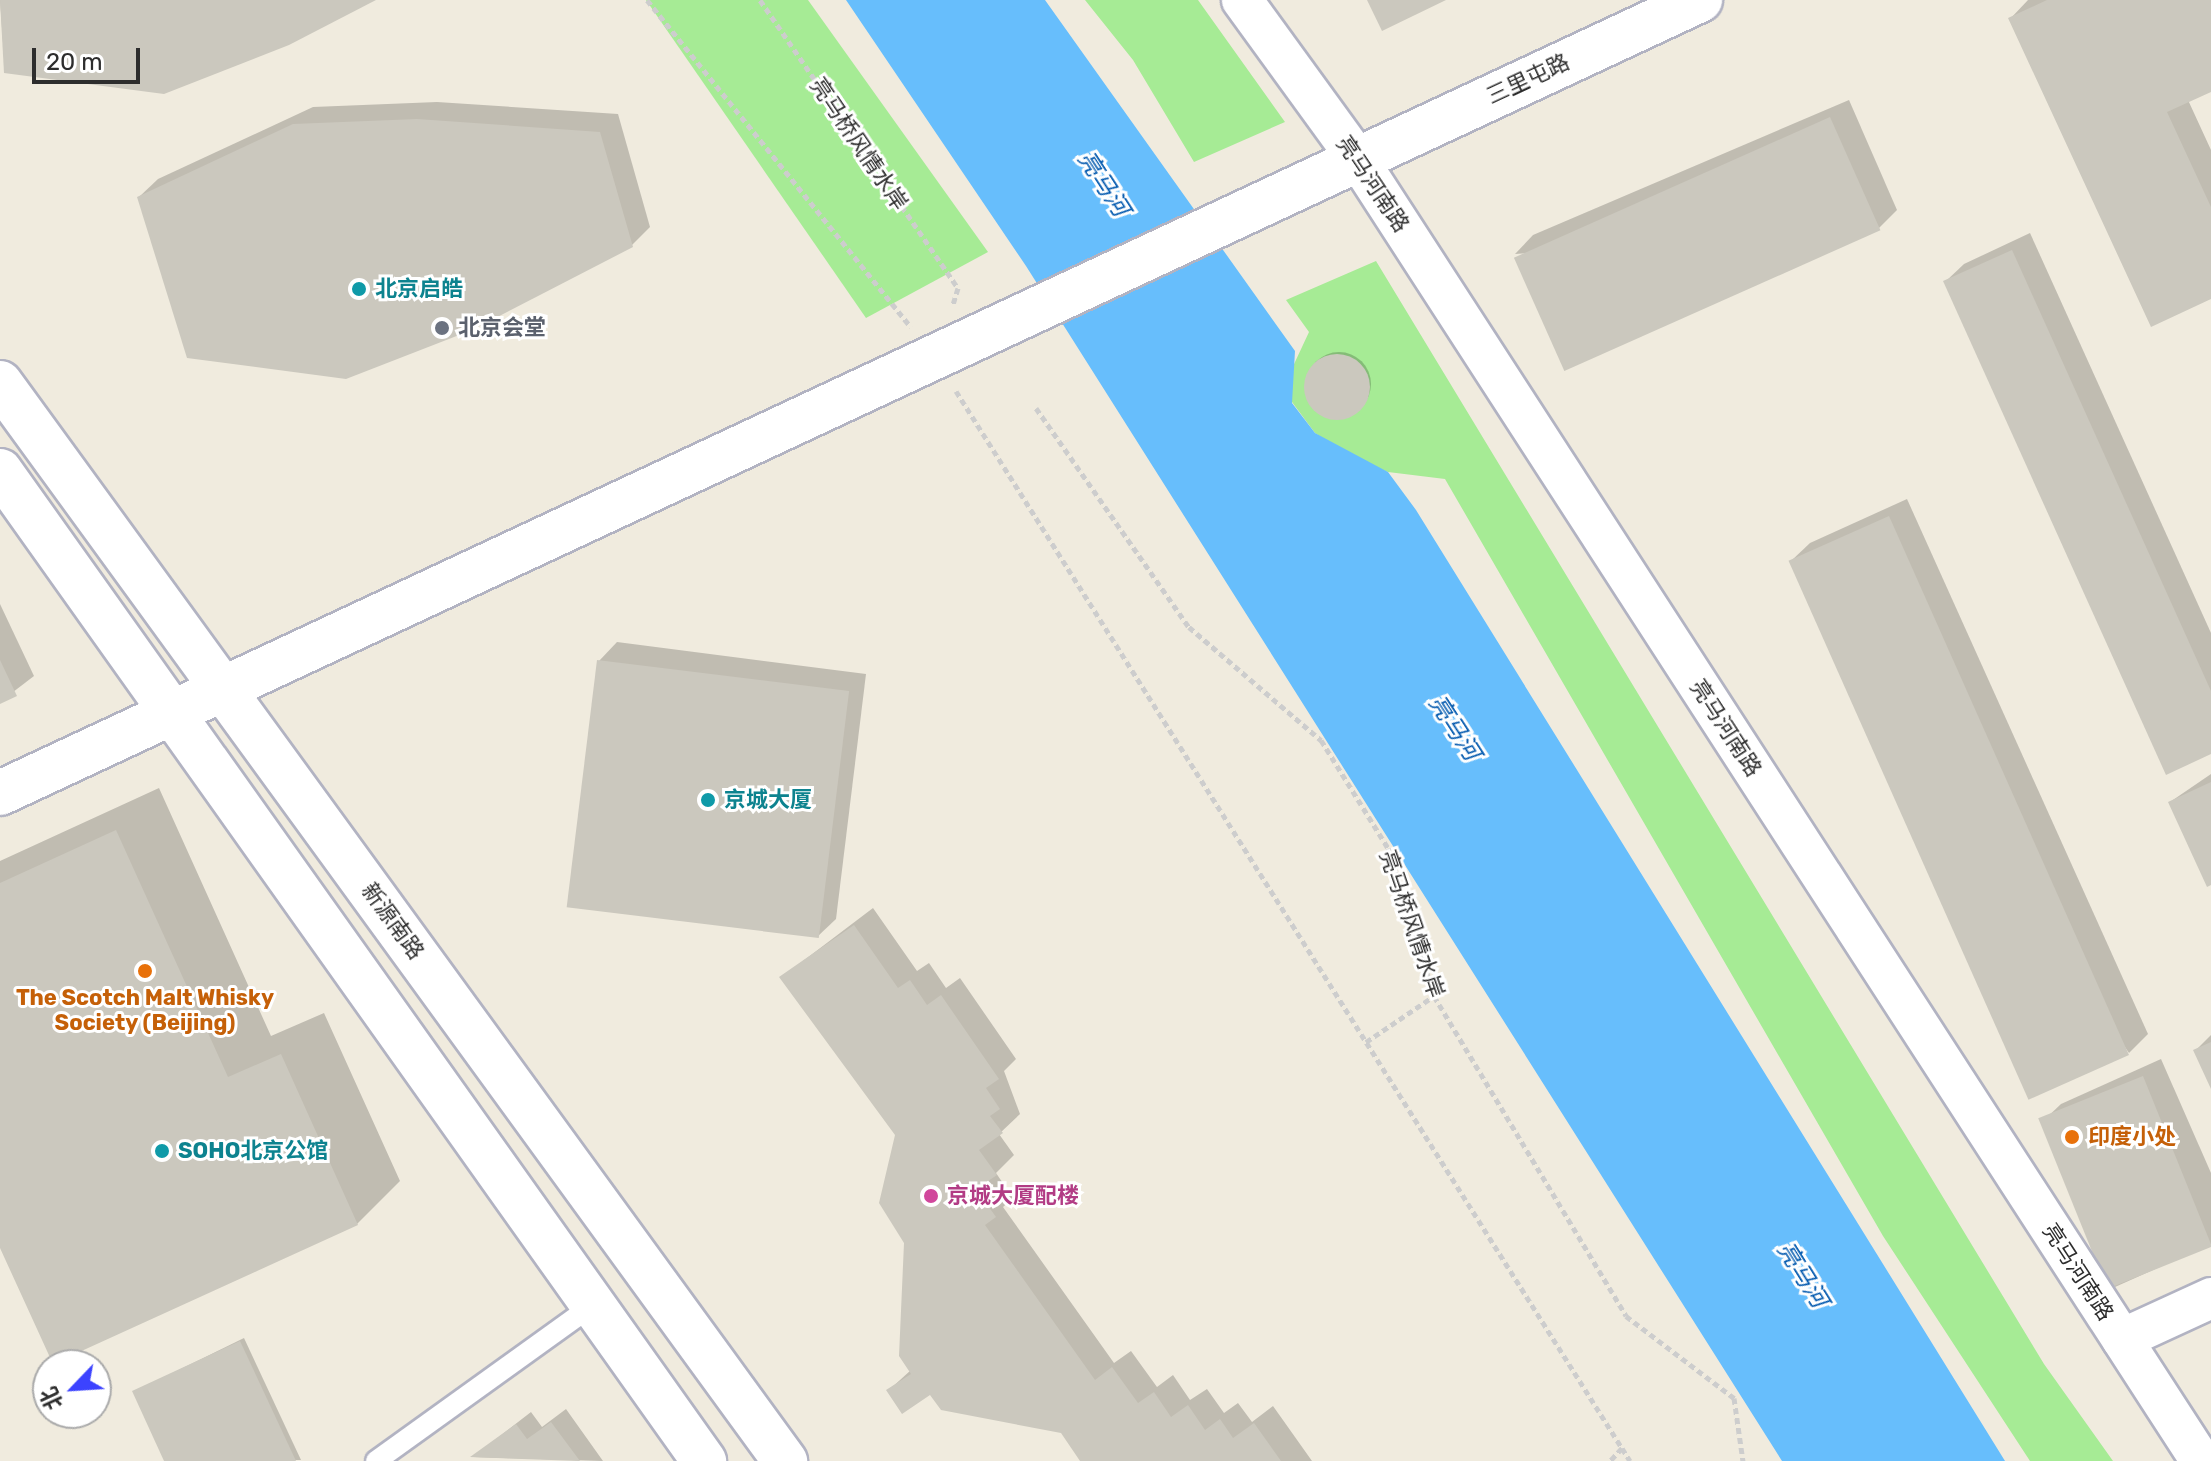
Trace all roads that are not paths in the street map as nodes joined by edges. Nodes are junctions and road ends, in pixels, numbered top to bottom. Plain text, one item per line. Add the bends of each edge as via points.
1 (1242, 0) edge
2 (1700, 0) edge
3 (1357, 158) junction
4 (0, 383) edge
5 (0, 471) edge
6 (223, 687) junction
7 (176, 710) junction
8 (0, 793) edge
9 (2211, 1298) edge
10 (592, 1306) junction
11 (2122, 1339) junction
12 (376, 1461) edge
13 (704, 1461) edge
14 (785, 1461) edge
15 (2201, 1461) edge

1 - 3 street, 亮马河南路
2 - 3 main road, 三里屯路
3 - 6 main road, 三里屯路
3 - 11 street, 亮马河南路
4 - 6 main road, 新源南路
5 - 7 main road
6 - 7 main road, 三里屯路
6 - 14 main road, 新源南路
7 - 8 main road, 三里屯路
7 - 10 main road
9 - 11 street
10 - 12 lane
10 - 13 main road
11 - 15 street, 亮马河南路

